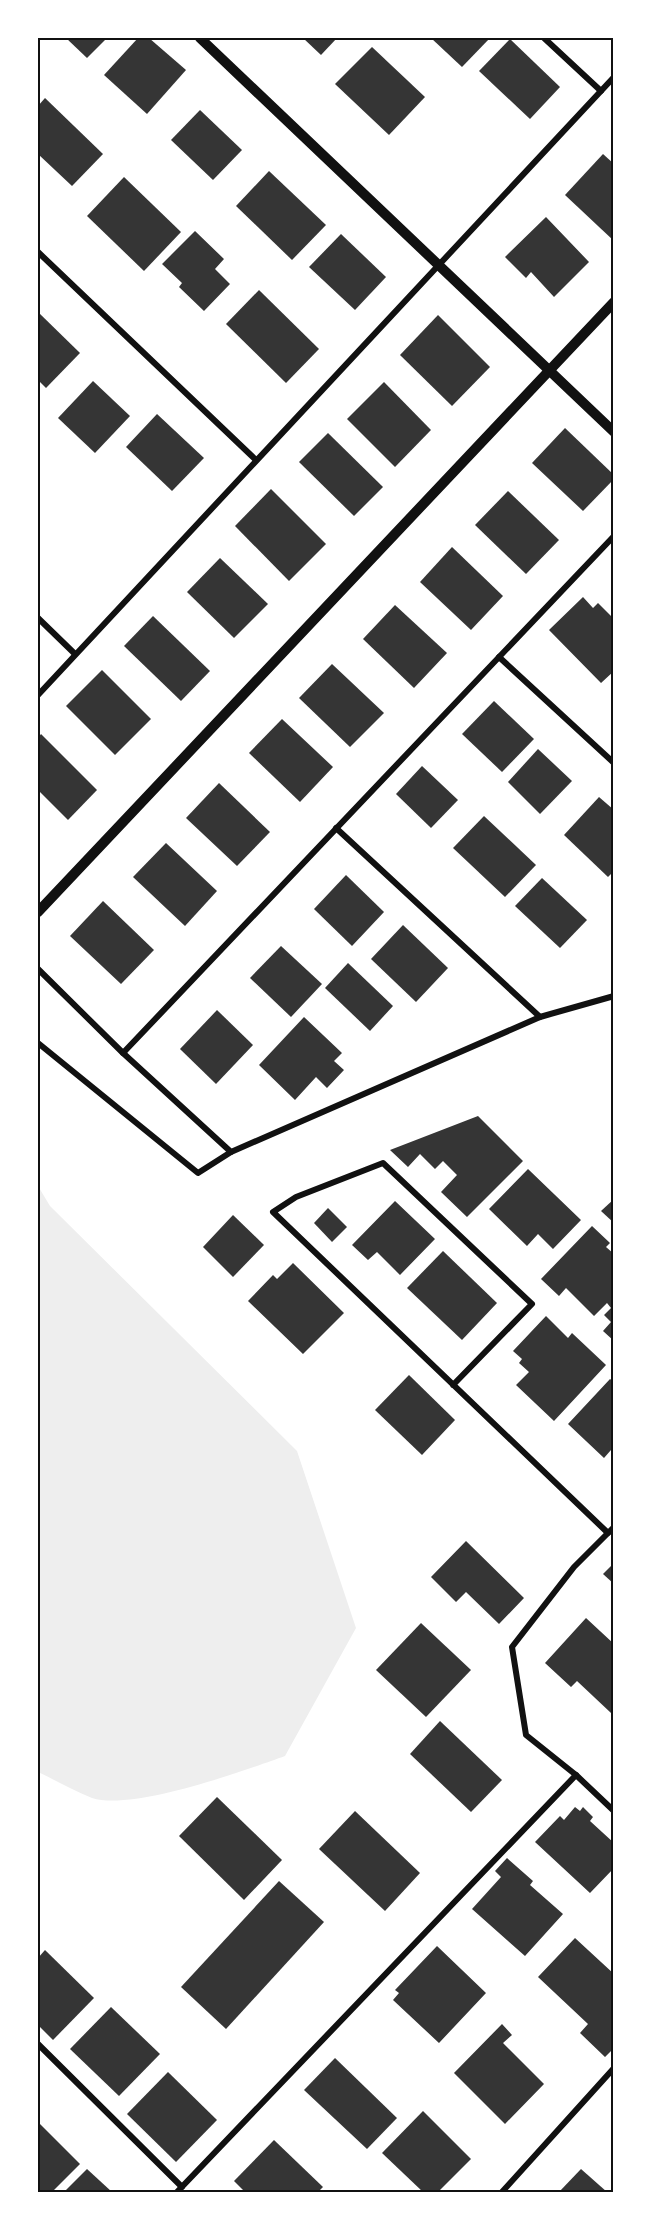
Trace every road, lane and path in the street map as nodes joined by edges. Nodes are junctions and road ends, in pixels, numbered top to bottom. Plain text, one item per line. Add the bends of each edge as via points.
1 (200, 38) edge
2 (544, 38) edge
3 (614, 77) edge
4 (601, 91) junction
5 (38, 252) edge
6 (438, 265) junction
7 (614, 302) edge
8 (549, 370) junction
9 (614, 432) edge
10 (256, 460) junction
11 (614, 536) edge
12 (38, 618) edge
13 (75, 654) junction
14 (499, 657) junction
15 (38, 694) edge
16 (614, 763) edge
17 (336, 828) junction
18 (38, 912) edge
19 (38, 969) edge
20 (614, 996) edge
21 (540, 1017) junction
22 (38, 1043) edge
23 (123, 1053) junction
24 (231, 1152) junction
25 (453, 1384) junction
26 (614, 1527) edge
27 (608, 1533) junction
28 (576, 1775) junction
29 (614, 1811) edge
30 (38, 2044) edge
31 (614, 2068) edge
32 (179, 2190) edge
33 (502, 2193) edge

1 - 6 street
2 - 4 street
3 - 4 street
4 - 6 street
5 - 10 street
6 - 8 street
6 - 10 street
7 - 8 street
8 - 9 street
8 - 18 street
10 - 13 street
11 - 14 street
12 - 13 street
13 - 15 street
14 - 16 street
14 - 17 street
17 - 21 street
17 - 23 street
19 - 23 street
20 - 21 street
21 - 24 street
22 - 24 street via 198,1173
23 - 24 street
25 - 25 street via 436,1368 273,1212 296,1197 383,1163 532,1304
25 - 27 street
26 - 27 street
27 - 28 street via 574,1567 512,1647 526,1735
28 - 29 street
28 - 32 street
30 - 32 street
31 - 33 street

